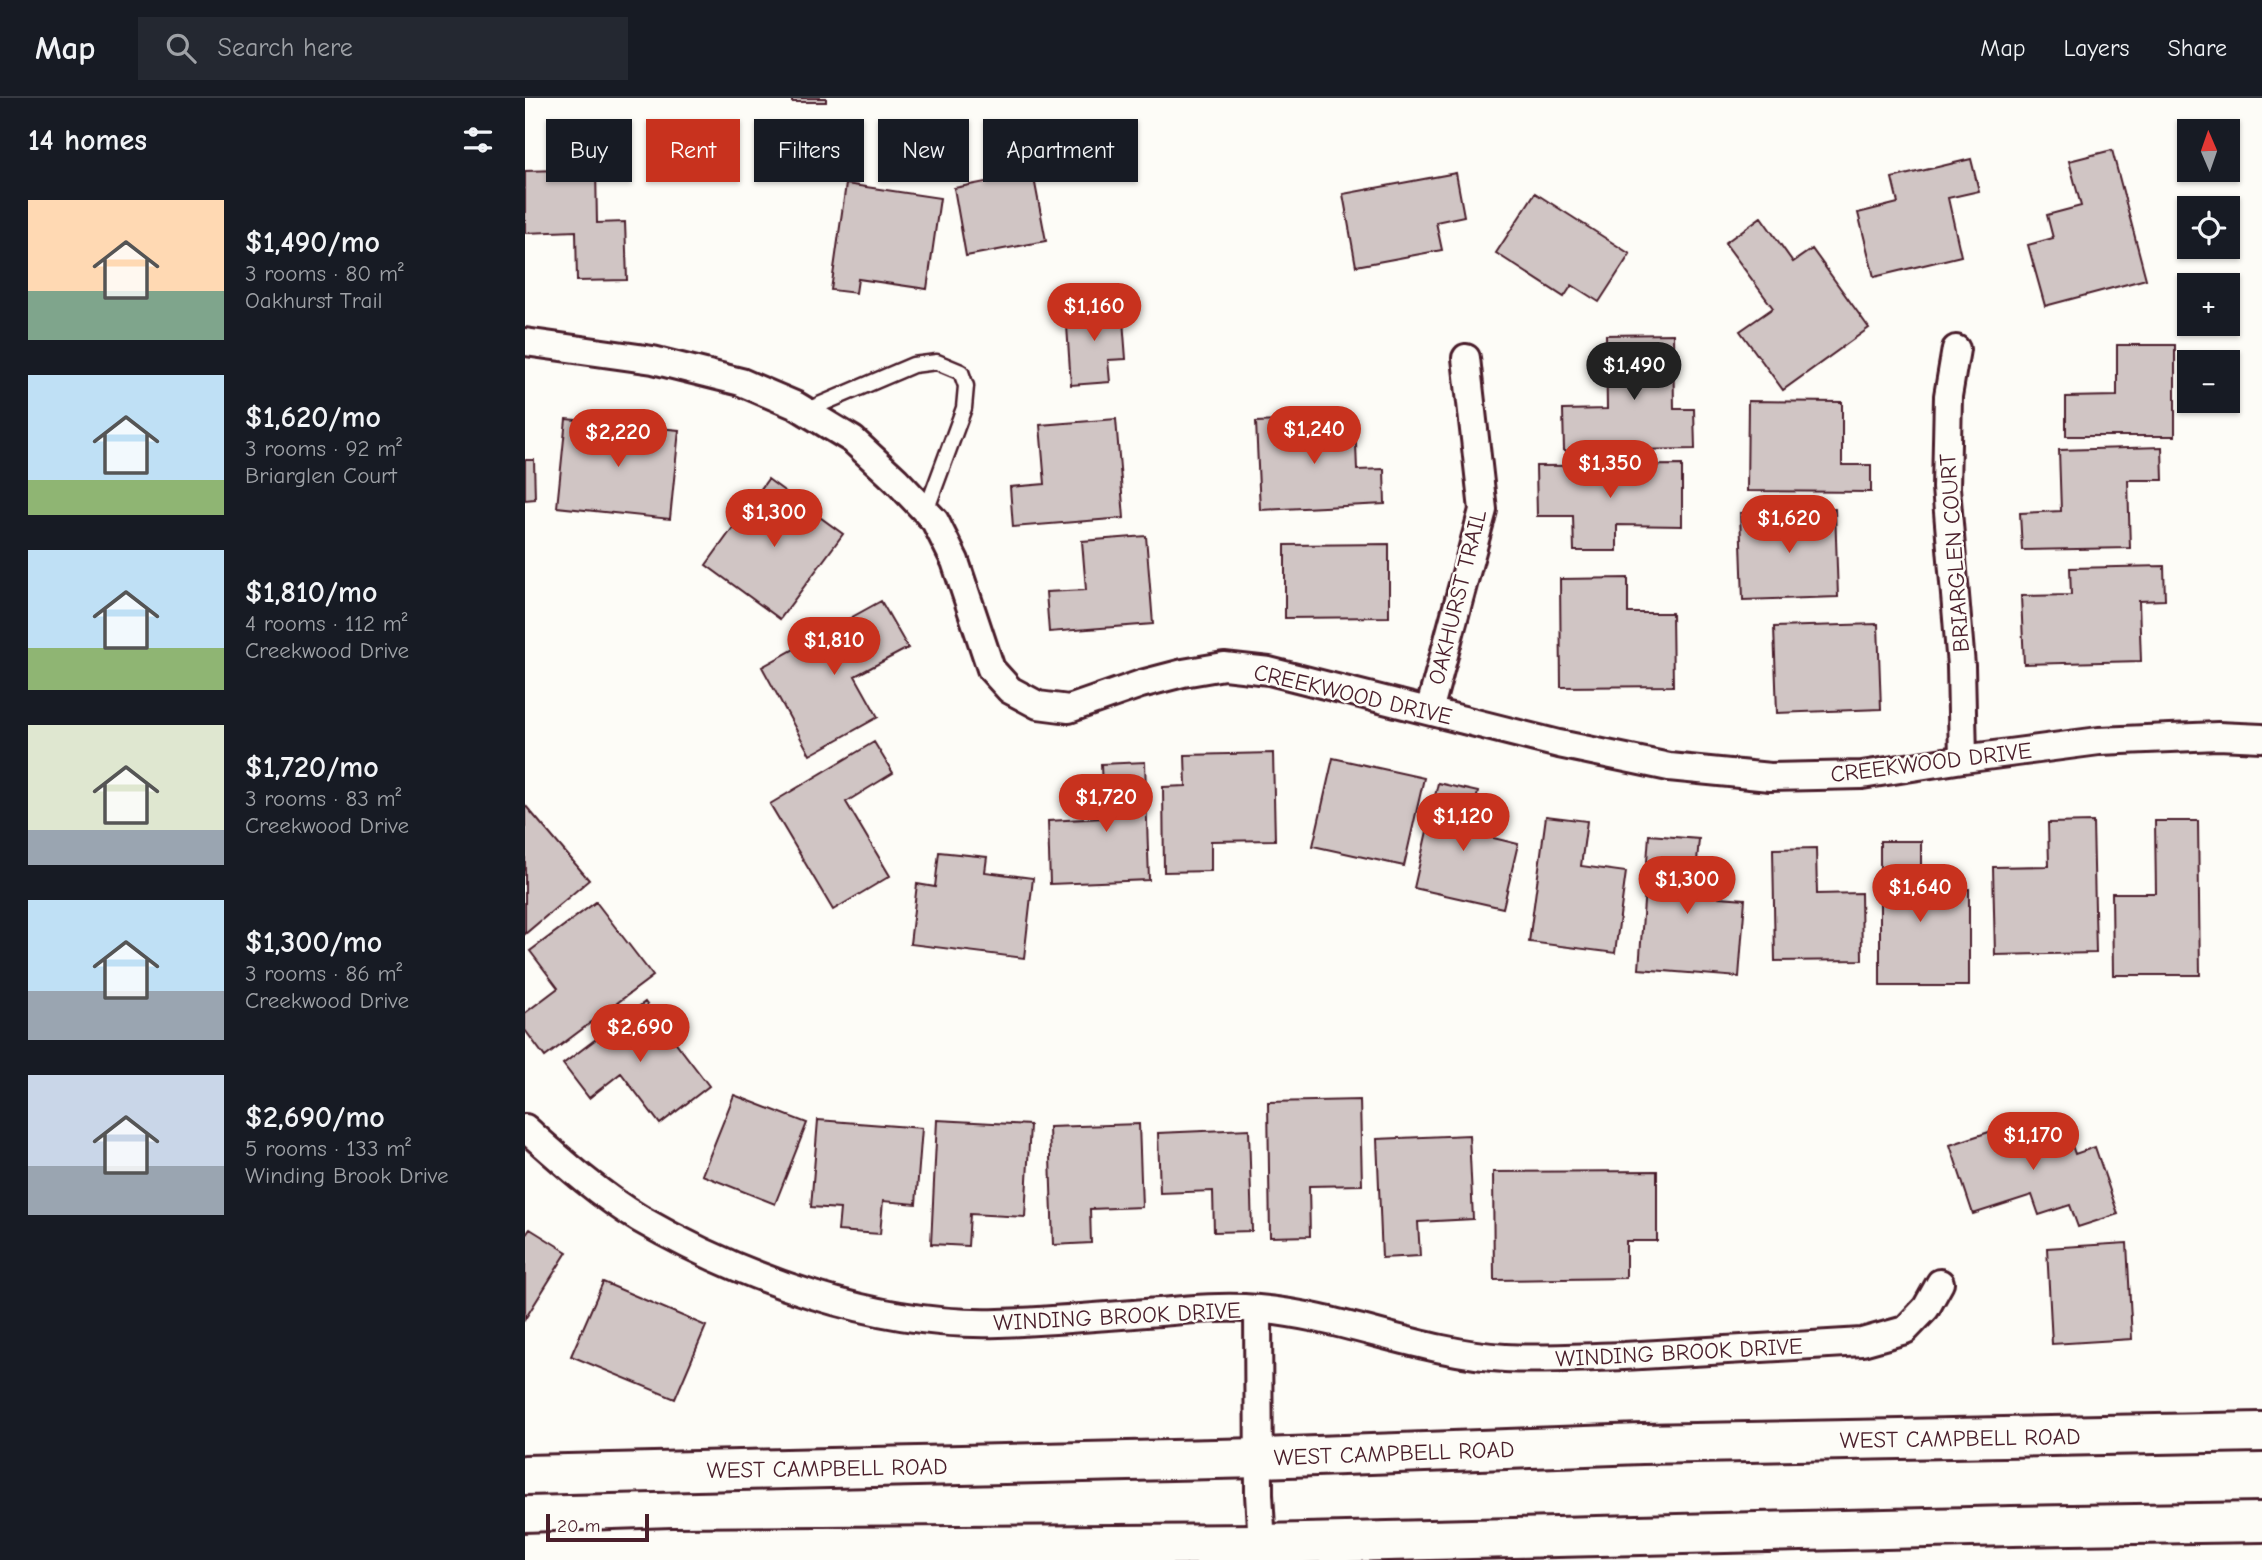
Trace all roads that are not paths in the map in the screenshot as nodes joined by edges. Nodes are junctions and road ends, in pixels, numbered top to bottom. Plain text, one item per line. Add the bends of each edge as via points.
1 (525, 342) edge
2 (1955, 349) dead end
3 (1466, 358) dead end
4 (805, 411) junction
5 (926, 511) junction
6 (1429, 711) junction
7 (2262, 738) edge
8 (1963, 759) junction
9 (525, 1128) edge
10 (1940, 1283) dead end
11 (1258, 1309) junction
12 (2262, 1432) edge
13 (1259, 1458) junction
14 (525, 1475) edge
15 (2262, 1522) edge
16 (1262, 1544) junction
17 (525, 1553) edge

1 - 4 street, CREEKWOOD DRIVE via 653,360 741,382
2 - 8 street, BRIARGLEN COURT via 1948,396 1946,488 1961,666
3 - 6 street, OAKHURST TRAIL via 1483,510
4 - 5 street, CREEKWOOD DRIVE via 853,440
4 - 5 lane via 913,365 937,362 961,372 966,386 964,408
5 - 6 street, CREEKWOOD DRIVE via 955,561 991,670 1010,690 1038,705 1069,709 1141,684 1224,666 1269,671
6 - 8 street, CREEKWOOD DRIVE via 1669,767 1770,777 1862,775
7 - 8 street, CREEKWOOD DRIVE via 2099,741
9 - 11 street, WINDING BROOK DRIVE via 570,1169 638,1218 762,1279 839,1301 915,1319 993,1323 1202,1308
10 - 11 street, WINDING BROOK DRIVE via 1926,1308 1905,1330 1862,1342 1585,1357 1465,1354
11 - 13 street
12 - 13 main road, WEST CAMPBELL ROAD via 1642,1444
13 - 14 main road, WEST CAMPBELL ROAD
13 - 16 street
15 - 16 main road
16 - 17 main road

